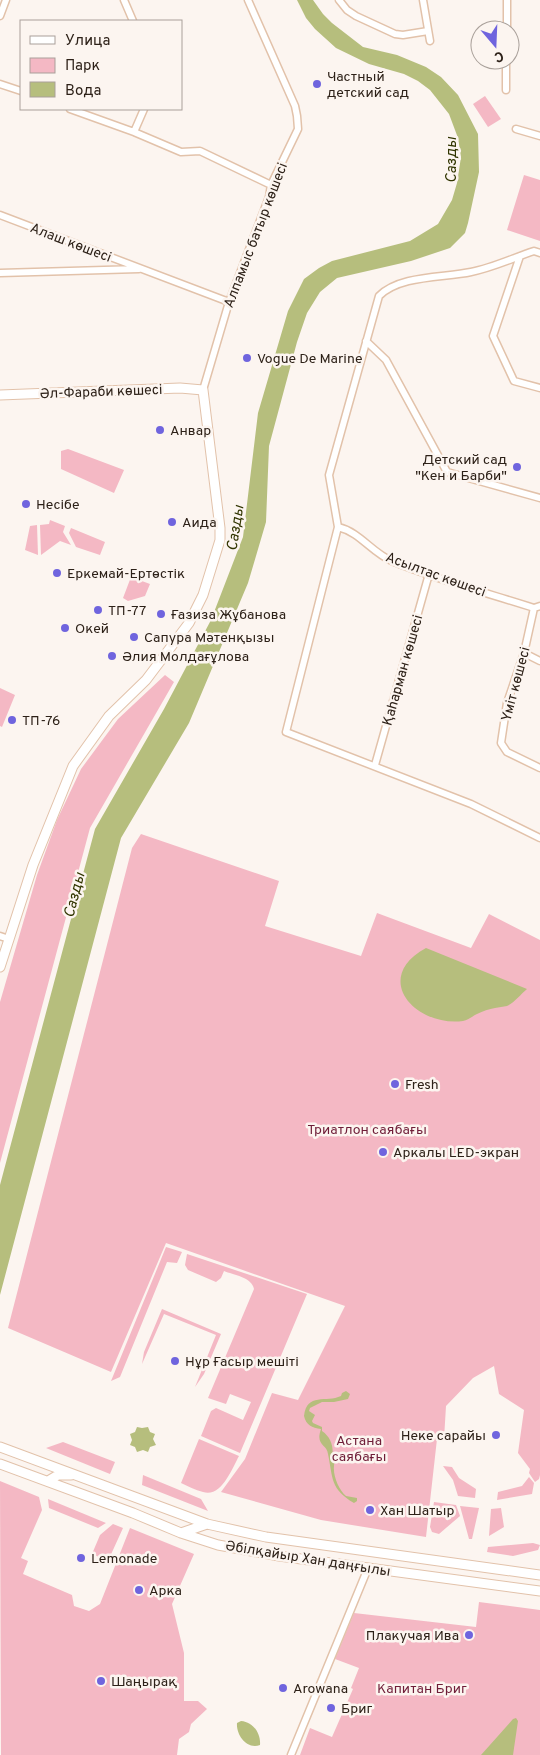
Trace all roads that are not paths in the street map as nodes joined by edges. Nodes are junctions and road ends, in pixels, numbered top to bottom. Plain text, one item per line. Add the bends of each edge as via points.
1 (6, 0) edge
2 (124, 0) edge
3 (248, 0) edge
4 (339, 0) edge
5 (423, 0) edge
6 (507, 0) edge
7 (0, 16) edge
8 (133, 20) edge
9 (507, 20) edge
10 (428, 31) junction
11 (430, 41) dead end
12 (506, 70) edge
13 (0, 84) edge
14 (506, 90) dead end
15 (20, 91) edge
16 (73, 110) edge
17 (144, 110) edge
18 (516, 129) dead end
19 (134, 132) junction
20 (540, 136) edge
21 (271, 185) junction
22 (0, 215) edge
23 (540, 253) edge
24 (520, 256) junction
25 (142, 269) junction
26 (0, 273) edge
27 (229, 302) junction
28 (366, 341) junction
29 (540, 388) edge
30 (203, 390) junction
31 (0, 395) edge
32 (540, 498) edge
33 (338, 527) junction
34 (429, 574) junction
35 (537, 607) edge
36 (524, 653) junction
37 (540, 661) edge
38 (375, 765) junction
39 (540, 768) edge
40 (540, 838) edge
41 (4, 937) edge
42 (0, 967) edge
43 (0, 1447) edge
44 (0, 1464) edge
45 (84, 1478) junction
46 (48, 1481) junction
47 (207, 1524) junction
48 (181, 1533) junction
49 (368, 1568) junction
50 (540, 1575) edge
51 (540, 1591) edge
52 (291, 1755) edge

1 - 7 street
2 - 8 street
3 - 21 street, Алпамыс батыр көшесі via 297,116 298,129
4 - 10 street via 356,16 395,34
5 - 10 street
6 - 9 street
10 - 11 street
12 - 14 street
13 - 15 street
16 - 19 street
17 - 19 street
18 - 20 street
19 - 21 street via 181,152 200,151
21 - 27 street, Алпамыс батыр көшесі
22 - 25 street, Алаш көшесі
23 - 24 street via 534,251
24 - 28 street via 472,272 400,283 384,291 379,296
24 - 29 street via 493,336 514,381
25 - 26 street
25 - 27 street, Алаш көшесі
27 - 30 street, Алпамыс батыр көшесі
28 - 32 street via 386,360 447,472
28 - 33 street via 330,475
30 - 31 main road, Әл-Фараби көшесі via 180,388
30 - 41 main road via 220,540 202,599 165,657 109,716 73,766
33 - 34 street, Асылтас көшесі via 357,535 390,561
33 - 38 street via 286,732
34 - 35 street, Асылтас көшесі
34 - 38 street, Қаһарман көшесі
35 - 36 street, Үміт көшесі
36 - 37 street
36 - 39 street, Үміт көшесі via 507,703 501,743 507,752
38 - 40 street via 471,804
41 - 42 main road
43 - 45 main road, Әбілқайыр Хан даңғылы
44 - 46 main road, Әбілқайыр Хан даңғылы
45 - 46 main road via 64,1474
45 - 47 main road, Әбілқайыр Хан даңғылы
46 - 48 main road, Әбілқайыр Хан даңғылы
47 - 48 main road
47 - 50 main road, Әбілқайыр Хан даңғылы via 266,1537
48 - 49 main road, Әбілқайыр Хан даңғылы via 218,1545
49 - 51 main road, Әбілқайыр Хан даңғылы
49 - 52 street

